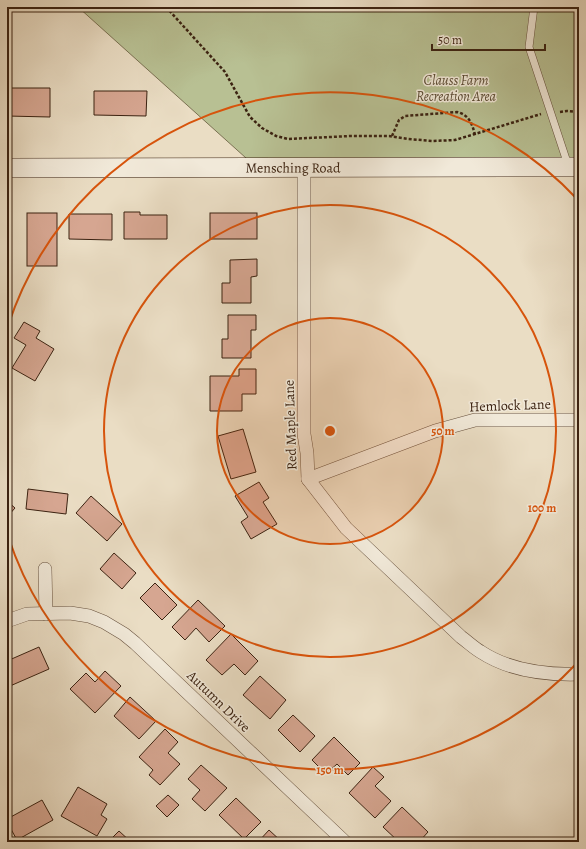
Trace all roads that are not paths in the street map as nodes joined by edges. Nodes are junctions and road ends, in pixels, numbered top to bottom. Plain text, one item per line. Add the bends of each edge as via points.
1 (534, 7) edge
2 (304, 167) junction
3 (574, 167) edge
4 (7, 168) edge
5 (579, 420) edge
6 (308, 479) junction
7 (45, 569) dead end
8 (51, 614) junction
9 (7, 621) edge
10 (579, 674) edge
11 (345, 842) edge

1 - 3 lane via 528,47 551,113
2 - 3 street, Mensching Road
2 - 4 street, Mensching Road
2 - 6 street, Red Maple Lane via 304,434
5 - 6 street, Hemlock Lane via 475,420 435,431
6 - 10 street, Red Maple Lane via 346,528 461,637 481,652 501,663 520,669
7 - 8 street
8 - 9 street, Autumn Drive via 26,614
8 - 11 street, Autumn Drive via 70,613 88,616 104,622 135,642

